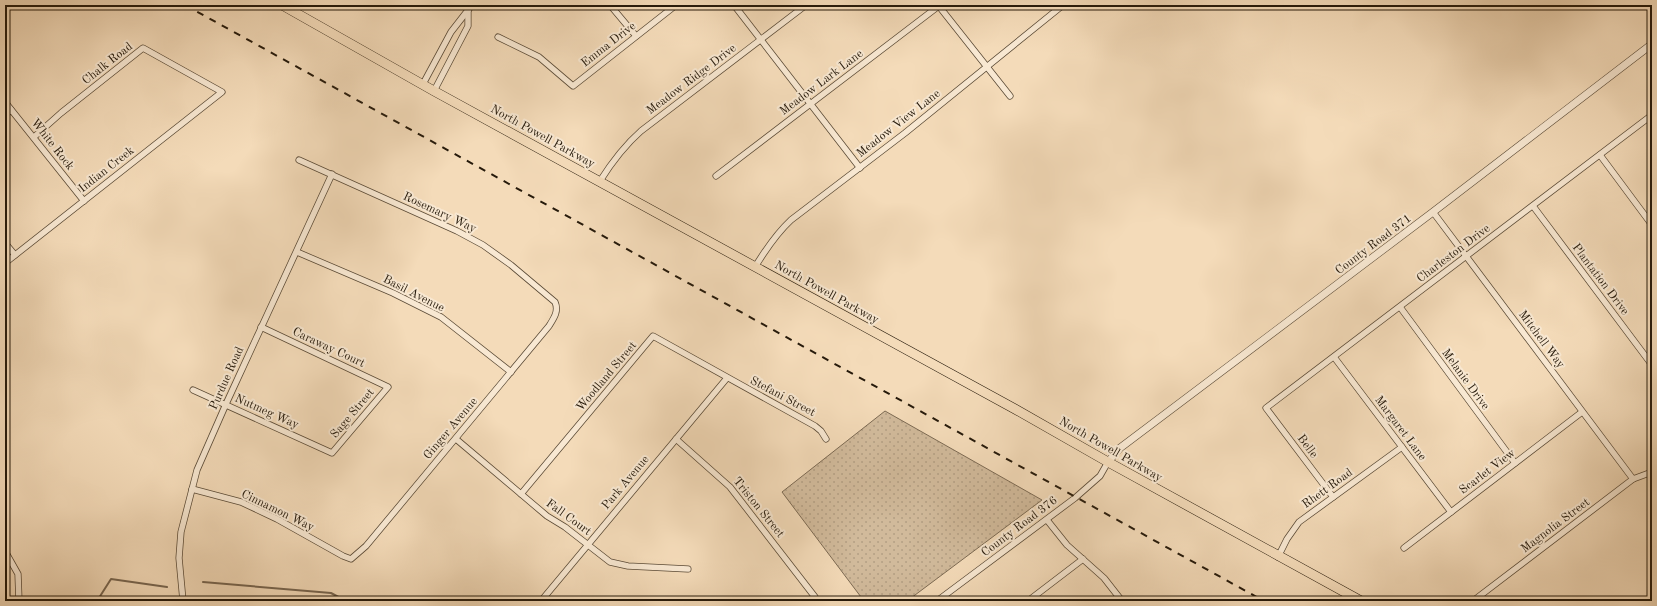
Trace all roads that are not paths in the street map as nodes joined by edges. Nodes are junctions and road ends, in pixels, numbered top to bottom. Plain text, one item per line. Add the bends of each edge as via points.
1 (282, 5) edge
2 (472, 5) edge
3 (610, 5) edge
4 (676, 5) edge
5 (734, 5) edge
6 (806, 5) edge
7 (938, 5) edge
8 (1063, 5) edge
9 (468, 11) junction
10 (636, 36) junction
11 (498, 37) dead end
12 (761, 40) junction
13 (1652, 44) edge
14 (987, 67) junction
15 (423, 84) junction
16 (434, 91) junction
17 (222, 92) joint
18 (1010, 96) dead end
19 (5, 102) edge
20 (811, 104) junction
21 (11, 110) junction
22 (5, 115) edge
23 (1652, 115) edge
24 (34, 137) junction
25 (1600, 155) junction
26 (299, 160) dead end
27 (860, 168) junction
28 (332, 174) junction
29 (716, 176) dead end
30 (600, 181) junction
31 (84, 201) junction
32 (1533, 206) junction
33 (1434, 212) junction
34 (1650, 217) edge
35 (1652, 225) edge
36 (5, 243) edge
37 (297, 252) junction
38 (15, 255) junction
39 (1466, 257) junction
40 (5, 263) edge
41 (756, 267) junction
42 (557, 306) joint
43 (1400, 307) junction
44 (261, 327) junction
45 (1334, 357) junction
46 (1652, 365) edge
47 (511, 372) junction
48 (727, 378) junction
49 (388, 387) joint
50 (193, 390) dead end
51 (226, 404) junction
52 (1266, 408) joint
53 (1582, 412) junction
54 (456, 439) junction
55 (676, 439) junction
56 (826, 439) dead end
57 (1402, 447) junction
58 (332, 453) joint
59 (1108, 462) junction
60 (1515, 463) junction
61 (1652, 472) edge
62 (1633, 479) junction
63 (192, 488) junction
64 (521, 494) junction
65 (1333, 497) junction
66 (1451, 512) junction
67 (1047, 520) junction
68 (588, 545) junction
69 (1404, 548) dead end
70 (5, 551) edge
71 (1278, 556) junction
72 (351, 559) joint
73 (1083, 559) junction
74 (688, 569) dead end
75 (19, 601) edge
76 (183, 601) edge
77 (541, 601) edge
78 (810, 601) edge
79 (938, 601) edge
80 (1028, 601) edge
81 (1122, 601) edge
82 (1361, 601) edge
83 (1473, 601) edge

1 - 15 main road, North Powell Parkway
2 - 9 street
3 - 10 street
4 - 10 street, Emma Drive
5 - 12 street
6 - 12 street, Meadow Ridge Drive
7 - 14 street
7 - 20 street, Meadow Lark Lane
8 - 14 street, Meadow View Lane
9 - 15 street via 451,32
9 - 16 street via 468,26
10 - 11 street, Emma Drive via 573,86 539,57
12 - 20 street
12 - 30 street, Meadow Ridge Drive via 630,141
13 - 33 street, County Road 371
14 - 18 street
14 - 27 street, Meadow View Lane
15 - 16 main road, North Powell Parkway
16 - 30 main road, North Powell Parkway
17 - 24 street, Chalk Road via 143,48
17 - 31 street, Indian Creek
19 - 21 street, White Rock
20 - 27 street
20 - 29 street, Meadow Lark Lane
21 - 22 street
21 - 24 street, White Rock
23 - 25 street, Charleston Drive
24 - 31 street, White Rock
25 - 32 street, Charleston Drive
25 - 34 street
26 - 28 street, Rosemary Way
27 - 41 street, Meadow View Lane via 791,220 768,245
28 - 37 street, Purdue Road
28 - 42 street, Rosemary Way via 482,245 516,269
30 - 41 main road, North Powell Parkway
31 - 38 street, Indian Creek
32 - 39 street, Charleston Drive
32 - 46 street, Plantation Drive
33 - 39 street, Mitchell Way
33 - 59 street, County Road 371 via 1120,448
34 - 35 street
36 - 38 street
37 - 44 street, Purdue Road
37 - 47 street, Basil Avenue via 400,296 441,317
38 - 40 street, Indian Creek
39 - 43 street, Charleston Drive
39 - 53 street, Mitchell Way
41 - 59 main road, North Powell Parkway via 1015,408
42 - 47 street, Ginger Avenue via 556,314 549,326
43 - 45 street, Charleston Drive
43 - 60 street, Melanie Drive
44 - 49 street, Caraway Court
44 - 51 street, Purdue Road
45 - 52 street, Charleston Drive
45 - 57 street, Margaret Lane
47 - 54 street, Ginger Avenue
48 - 55 street, Park Avenue
48 - 56 street, Stefani Street via 815,426
48 - 64 street, Woodland Street via 653,336
49 - 58 street, Sage Street
50 - 51 street, Nutmeg Way
51 - 58 street, Nutmeg Way
51 - 63 street, Purdue Road
52 - 65 street, Belle
53 - 60 street, Scarlet View
53 - 62 street, Mitchell Way
54 - 64 street, Fall Court
54 - 72 street, Ginger Avenue via 366,546
55 - 68 street, Park Avenue
55 - 78 street, Triston Street via 739,497 815,597
57 - 65 street, Rhett Road
57 - 66 street, Margaret Lane
59 - 67 street, County Road 376 via 1100,476
59 - 71 main road, North Powell Parkway
60 - 66 street, Scarlet View
61 - 62 street, Magnolia Street
62 - 83 street, Magnolia Street
63 - 72 street, Cinnamon Way via 241,502
63 - 76 street, Purdue Road via 181,532
64 - 68 street, Fall Court
65 - 71 street, Rhett Road via 1299,522
66 - 69 street, Scarlet View
67 - 73 street via 1067,545
67 - 79 street, County Road 376
68 - 74 street, Fall Court via 618,565
68 - 77 street, Park Avenue
70 - 75 street via 18,574
71 - 82 main road, North Powell Parkway
73 - 80 street
73 - 81 street via 1097,570

